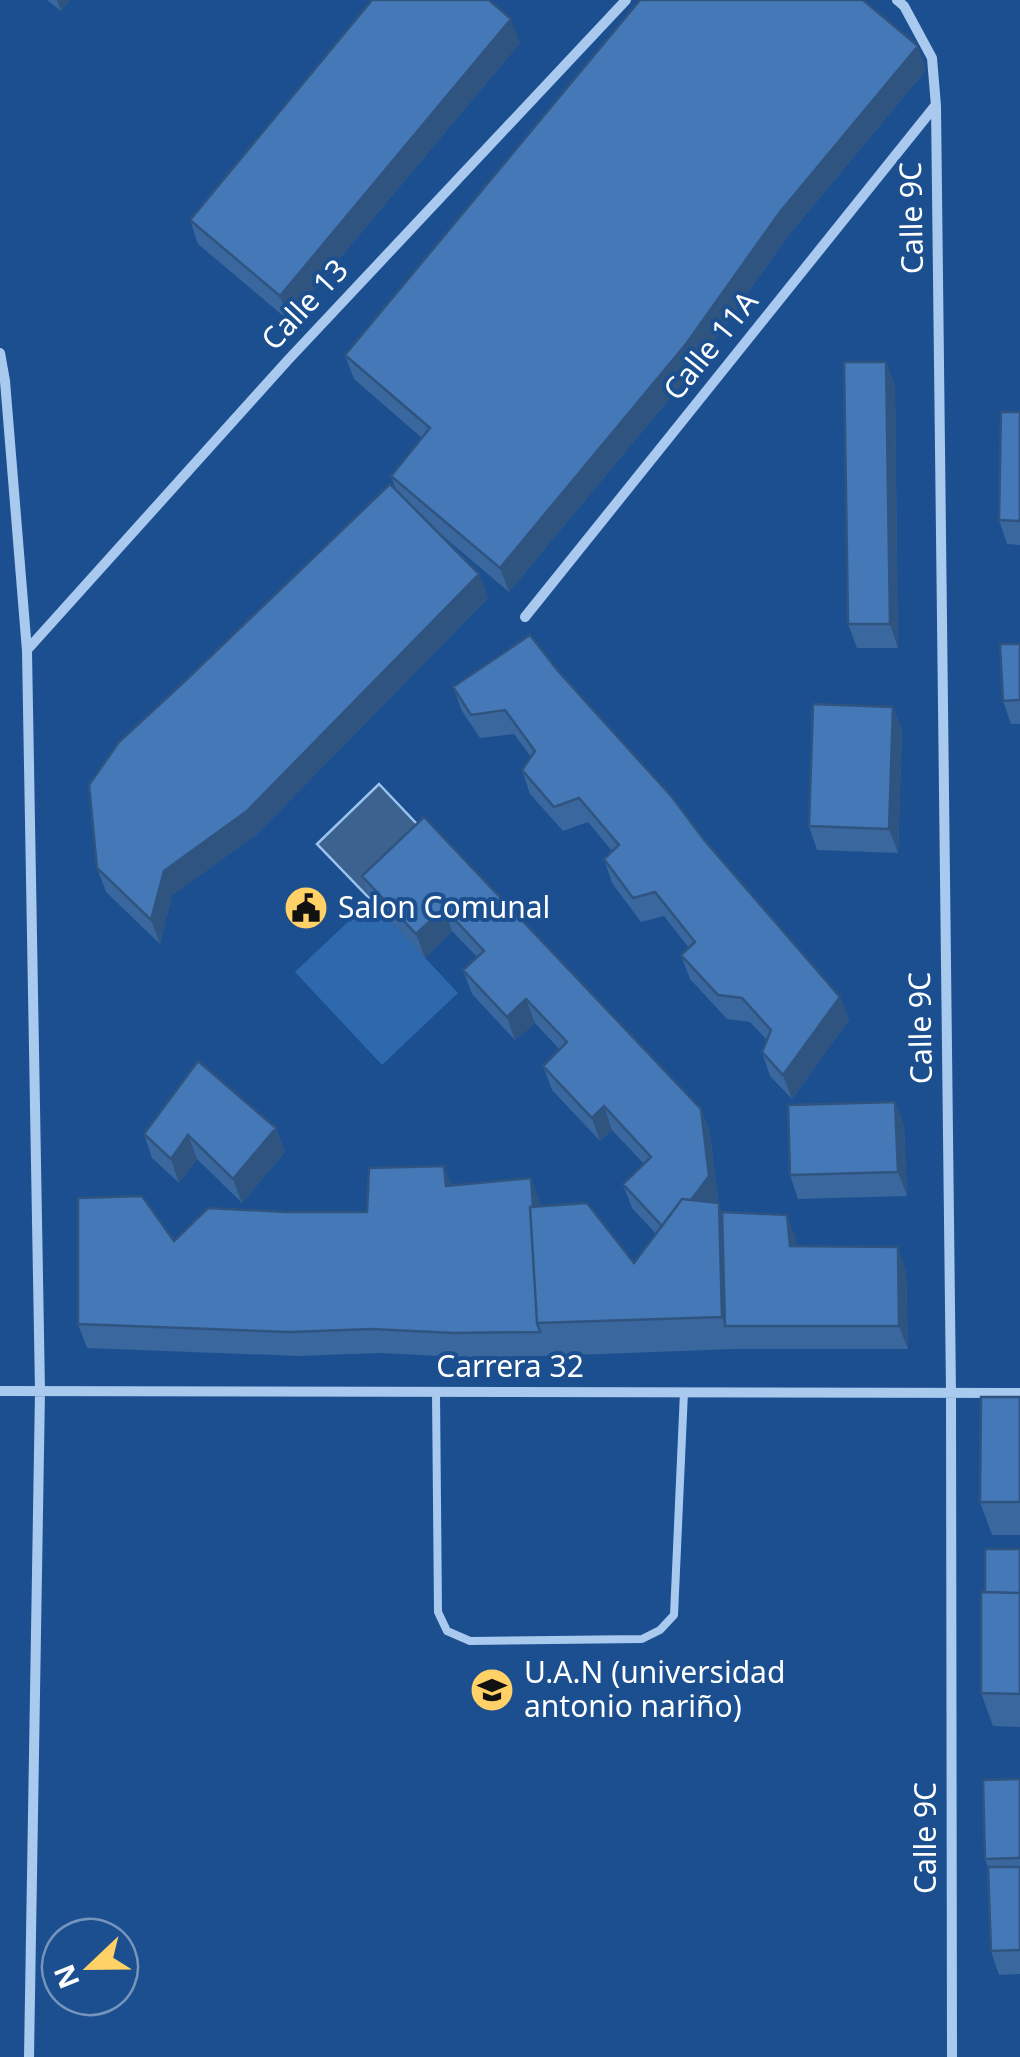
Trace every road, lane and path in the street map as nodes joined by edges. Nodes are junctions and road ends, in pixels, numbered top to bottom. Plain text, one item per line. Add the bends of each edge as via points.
1 (626, 0) edge
2 (901, 3) edge
3 (936, 106) junction
4 (0, 353) edge
5 (525, 617) dead end
6 (27, 651) junction
7 (0, 1391) edge
8 (40, 1392) junction
9 (436, 1392) junction
10 (684, 1392) junction
11 (950, 1392) junction
12 (1020, 1394) edge
13 (29, 2057) edge
14 (952, 2057) edge

1 - 6 street, Calle 13
2 - 3 street, Calle 9C via 932,58
3 - 5 street, Calle 11A
3 - 11 street, Calle 9C
4 - 6 street
6 - 8 street
7 - 8 street, Carrera 32
8 - 9 street, Carrera 32
8 - 13 street
9 - 10 street, Carrera 32
9 - 10 lane via 438,1612 447,1631 470,1641 642,1639 674,1615
10 - 11 street, Carrera 32
11 - 12 street, Carrera 32
11 - 14 street, Calle 9C

